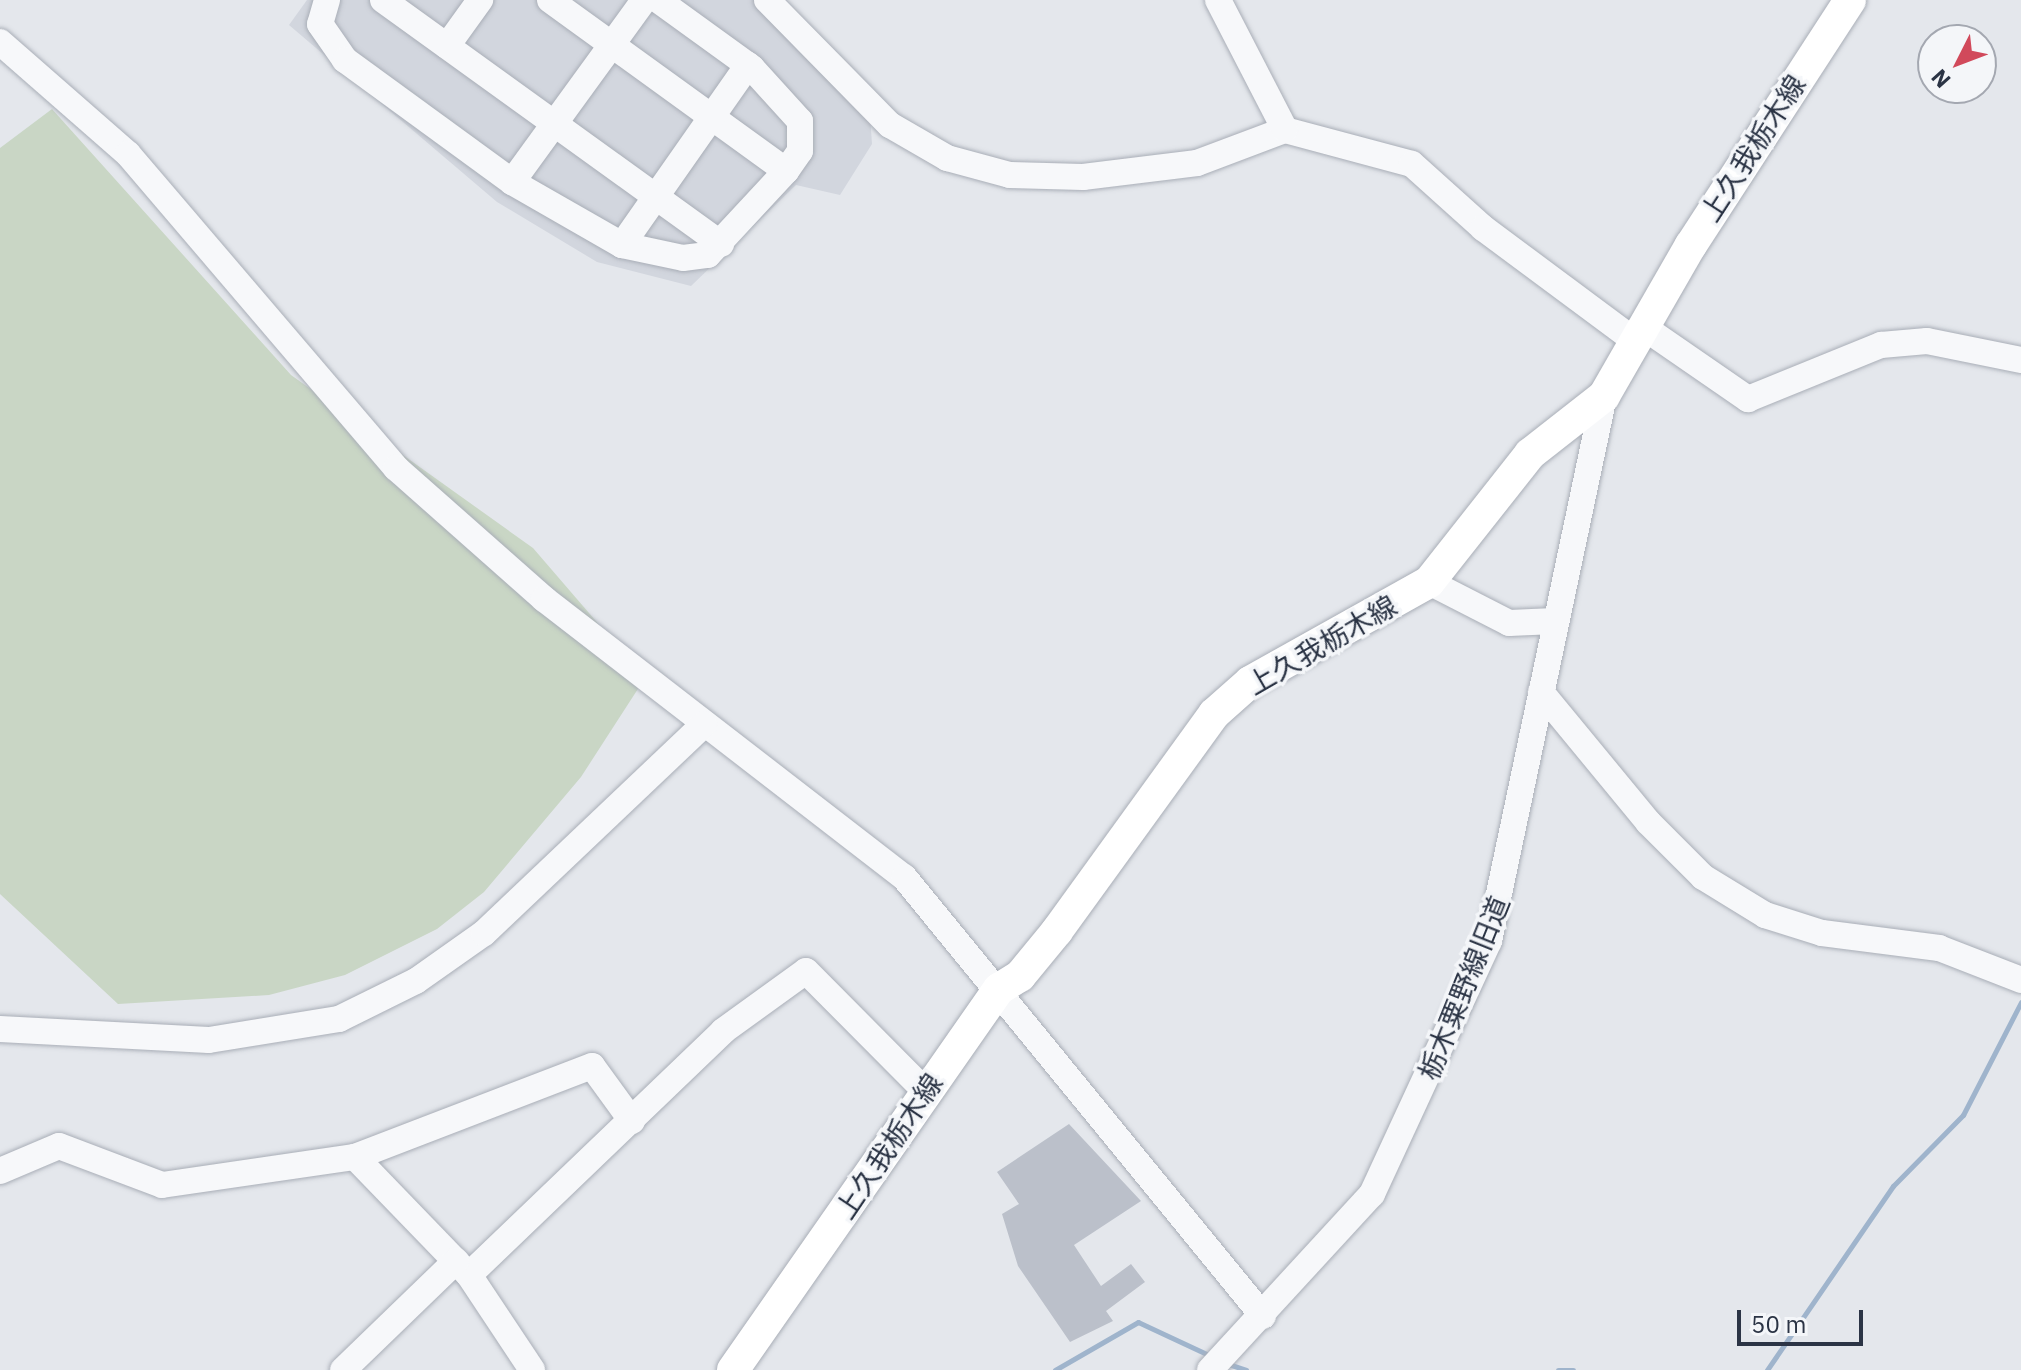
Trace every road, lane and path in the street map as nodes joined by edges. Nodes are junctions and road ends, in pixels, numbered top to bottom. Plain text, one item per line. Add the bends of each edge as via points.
1 (327, 0) edge
2 (383, 0) edge
3 (480, 0) edge
4 (550, 0) edge
5 (644, 0) edge
6 (658, 0) edge
7 (767, 0) edge
8 (1218, 0) edge
9 (1850, 0) edge
10 (0, 42) edge
11 (613, 45) junction
12 (447, 46) junction
13 (748, 65) junction
14 (712, 117) junction
15 (555, 124) junction
16 (1285, 130) junction
17 (786, 171) junction
18 (512, 182) junction
19 (656, 197) junction
20 (721, 244) junction
21 (622, 245) junction
22 (1638, 333) junction
23 (2021, 360) edge
24 (1604, 396) junction
25 (1429, 582) junction
26 (1555, 621) junction
27 (1541, 692) junction
28 (704, 724) junction
29 (2021, 980) edge
30 (999, 989) junction
31 (0, 1029) edge
32 (926, 1092) junction
33 (632, 1121) junction
34 (355, 1157) junction
35 (0, 1171) edge
36 (463, 1268) junction
37 (1263, 1316) junction
38 (1214, 1369) edge
39 (343, 1370) edge
40 (532, 1370) edge
41 (733, 1370) edge

1 - 18 street via 320,24 345,60
2 - 12 street
3 - 12 street
4 - 11 street
5 - 11 street
6 - 13 street
7 - 16 street via 890,125 947,158 1010,175 1083,177 1197,163
8 - 16 street
9 - 22 main road, 上久我栃木線
10 - 28 street via 128,154 396,468 544,599
11 - 14 street
11 - 15 street
12 - 15 street
13 - 14 street
13 - 17 street via 800,121 800,151
14 - 17 street
14 - 19 street
15 - 18 street
15 - 19 street
16 - 22 street via 1428,173 1483,228
17 - 20 street
18 - 21 street
19 - 20 street
19 - 21 street
20 - 21 street via 708,255 683,258
22 - 23 street via 1748,399 1881,345 1927,341
22 - 24 main road, 上久我栃木線
24 - 25 main road, 上久我栃木線 via 1530,454
24 - 26 street, 栃木粟野線旧道
25 - 26 street via 1509,623
25 - 30 main road, 上久我栃木線 via 1250,682 1214,714 1065,921 1020,976
26 - 27 street, 栃木粟野線旧道
27 - 29 street via 1648,822 1703,877 1765,915 1822,933 1939,948
27 - 37 street, 栃木粟野線旧道 via 1503,899 1414,1112 1346,1229
28 - 30 street via 904,877
28 - 31 street via 484,933 416,981 339,1019 209,1040
30 - 32 main road, 上久我栃木線
30 - 37 street
32 - 33 street via 806,971 723,1031
32 - 41 main road, 上久我栃木線
33 - 34 street via 592,1066
33 - 36 street
34 - 35 street via 162,1185 59,1146
34 - 36 street
36 - 39 street
36 - 40 street
37 - 38 street, 栃木粟野線旧道

